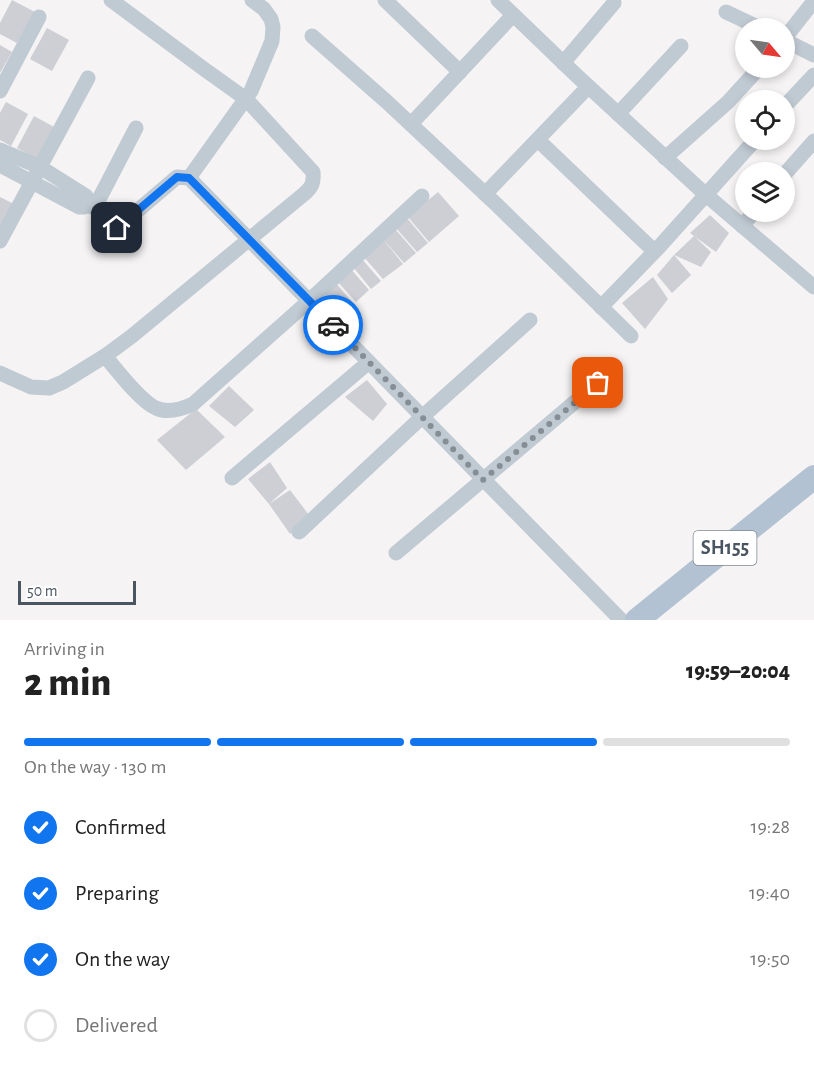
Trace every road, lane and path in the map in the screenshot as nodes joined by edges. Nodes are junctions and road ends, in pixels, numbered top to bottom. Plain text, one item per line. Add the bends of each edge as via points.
1 (111, 0) edge
2 (252, 0) edge
3 (385, 0) edge
4 (814, 1) edge
5 (614, 3) dead end
6 (507, 5) edge
7 (726, 12) dead end
8 (39, 17) dead end
9 (739, 18) edge
10 (795, 26) edge
11 (312, 36) dead end
12 (681, 46) dead end
13 (795, 46) edge
14 (814, 55) edge
15 (563, 63) junction
16 (459, 72) junction
17 (814, 75) edge
18 (88, 78) dead end
19 (750, 78) edge
20 (588, 87) junction
21 (0, 91) edge
22 (795, 95) edge
23 (246, 99) junction
24 (618, 114) junction
25 (411, 124) junction
26 (136, 128) dead end
27 (538, 140) junction
28 (814, 141) edge
29 (0, 150) edge
30 (746, 150) edge
31 (665, 158) junction
32 (795, 163) edge
33 (0, 165) edge
34 (39, 167) junction
35 (189, 178) junction
36 (32, 182) junction
37 (485, 194) junction
38 (705, 195) junction
39 (422, 196) dead end
40 (87, 204) junction
41 (745, 222) edge
42 (742, 226) junction
43 (249, 239) junction
44 (0, 241) edge
45 (102, 241) dead end
46 (654, 251) junction
47 (814, 287) edge
48 (309, 301) junction
49 (601, 307) junction
50 (530, 320) dead end
51 (631, 336) dead end
52 (105, 356) junction
53 (369, 362) junction
54 (614, 369) dead end
55 (0, 373) edge
56 (422, 417) junction
57 (814, 477) edge
58 (232, 478) dead end
59 (483, 480) junction
60 (814, 489) edge
61 (299, 532) dead end
62 (396, 554) dead end
63 (647, 618) edge
64 (621, 620) edge

1 - 23 street
2 - 23 street via 272,19 273,27 272,41
3 - 16 street
4 - 10 street
5 - 15 street
6 - 15 street
6 - 16 street
7 - 9 street
8 - 21 street
11 - 25 street
12 - 24 street
13 - 14 street
15 - 20 street
16 - 25 street
17 - 22 street
18 - 34 street
19 - 31 street
20 - 24 street
20 - 27 street
23 - 35 street
23 - 43 street via 314,172 312,187
24 - 31 street
25 - 37 street
26 - 40 street via 96,205
27 - 37 street
27 - 46 street
28 - 32 street
29 - 34 street
30 - 38 street
31 - 38 street
33 - 36 street
34 - 36 street
34 - 40 street via 86,196
35 - 43 street
35 - 45 street via 177,177
36 - 40 street via 79,207
36 - 44 street
37 - 49 street
38 - 42 street
38 - 46 street
39 - 48 street
41 - 42 street
42 - 47 street
43 - 48 street
43 - 52 street
46 - 49 street
48 - 52 street via 193,404 183,408 156,408
48 - 53 street
49 - 51 street
50 - 56 street
52 - 55 street via 49,388 31,387
53 - 56 street
53 - 58 street
54 - 59 street
56 - 59 street
56 - 61 street
57 - 63 main road, SH155
59 - 62 street
59 - 64 street
60 - 63 main road, SH155

